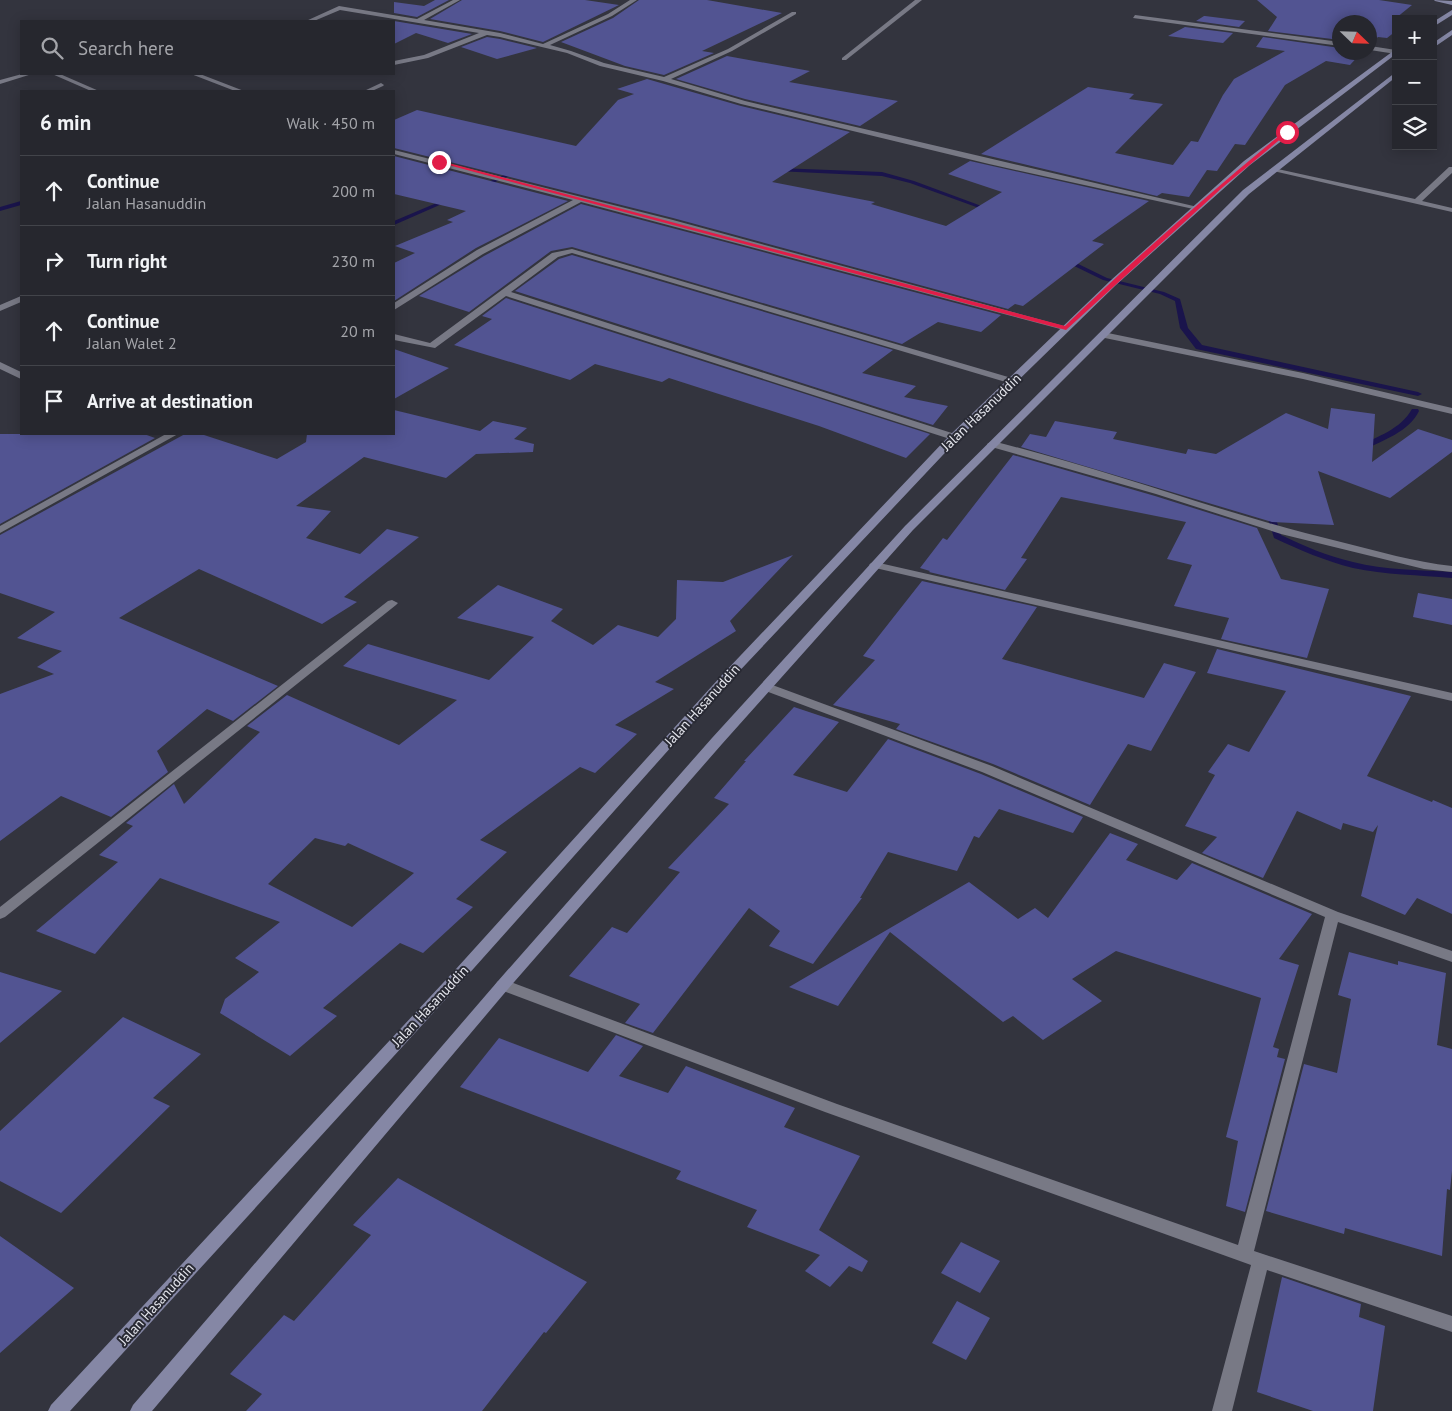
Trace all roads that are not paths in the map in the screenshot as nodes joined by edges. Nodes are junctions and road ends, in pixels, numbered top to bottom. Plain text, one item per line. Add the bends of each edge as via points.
1 (457, 0) edge
2 (634, 0) edge
3 (918, 0) edge
4 (1437, 0) edge
5 (1452, 3) edge
6 (1452, 12) edge
7 (794, 13) dead end
8 (1135, 18) dead end
9 (311, 20) edge
10 (418, 21) junction
11 (1437, 23) edge
12 (1452, 32) edge
13 (487, 33) junction
14 (1332, 43) edge
15 (1437, 43) edge
16 (543, 46) junction
17 (1377, 49) edge
18 (1392, 52) edge
19 (1392, 54) edge
20 (844, 59) dead end
21 (395, 63) edge
22 (25, 75) edge
23 (57, 75) edge
24 (197, 75) edge
25 (1392, 77) edge
26 (665, 79) junction
27 (0, 82) edge
28 (380, 85) dead end
29 (94, 90) edge
30 (238, 90) edge
31 (369, 90) edge
32 (395, 152) edge
33 (1452, 168) edge
34 (1273, 170) junction
35 (581, 199) junction
36 (1417, 202) junction
37 (1198, 208) junction
38 (1452, 210) edge
39 (503, 292) junction
40 (20, 299) edge
41 (395, 306) edge
42 (0, 308) edge
43 (1066, 328) junction
44 (1103, 335) junction
45 (395, 337) edge
46 (0, 365) edge
47 (20, 375) edge
48 (1012, 381) junction
49 (1452, 411) edge
50 (171, 435) edge
51 (954, 437) junction
52 (992, 444) junction
53 (0, 530) edge
54 (875, 565) junction
55 (1452, 569) edge
56 (392, 603) dead end
57 (767, 687) junction
58 (1451, 696) edge
59 (0, 914) edge
60 (1333, 915) junction
61 (1452, 957) edge
62 (504, 985) junction
63 (1252, 1258) junction
64 (1452, 1324) edge
65 (58, 1411) edge
66 (140, 1411) edge
67 (1222, 1411) edge

1 - 10 street
2 - 16 street via 610,15
3 - 20 street
4 - 5 street
6 - 11 street
7 - 26 street via 730,50
8 - 14 street
9 - 10 street via 339,8
10 - 13 street
12 - 15 street
13 - 16 street
13 - 21 street via 426,57
16 - 26 street via 602,65
17 - 18 street
19 - 37 street, Jalan Hasanuddin via 1253,158
22 - 27 street
23 - 29 street
24 - 30 street
25 - 34 street
26 - 37 street via 742,103
28 - 31 street
32 - 35 street
33 - 36 street
34 - 36 street
34 - 44 street via 1212,224
35 - 41 street via 480,252
35 - 43 street
36 - 38 street
37 - 43 street, Jalan Hasanuddin
39 - 45 street via 432,346
39 - 48 street via 555,255 580,252
39 - 51 street
40 - 42 street
43 - 48 street, Jalan Hasanuddin
44 - 49 street
44 - 52 street
46 - 47 street
48 - 51 street, Jalan Hasanuddin
50 - 53 street
51 - 65 street, Jalan Hasanuddin via 726,678 461,973
52 - 54 street
52 - 55 street via 1285,532 1424,566
54 - 57 street
54 - 58 street
56 - 59 street
57 - 60 street via 987,769
57 - 62 street
60 - 61 street
60 - 63 street
62 - 63 street via 831,1108
62 - 66 street
63 - 64 street
63 - 67 street

